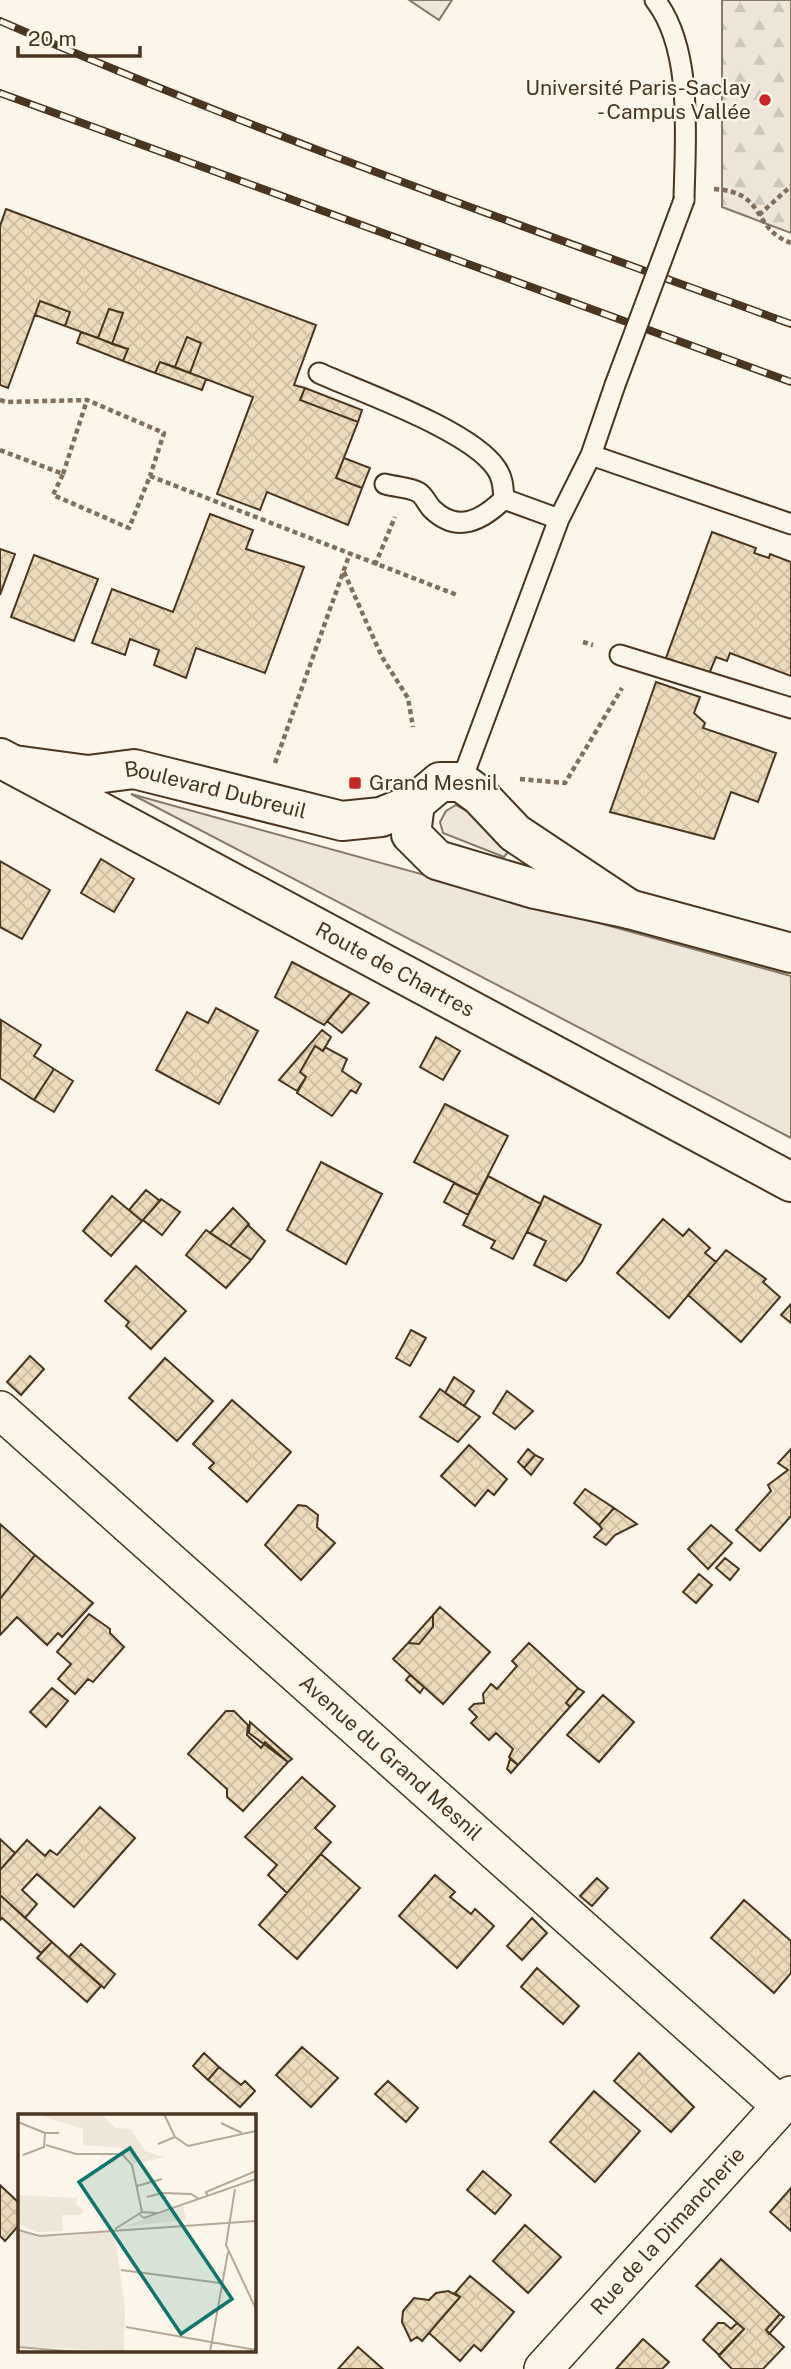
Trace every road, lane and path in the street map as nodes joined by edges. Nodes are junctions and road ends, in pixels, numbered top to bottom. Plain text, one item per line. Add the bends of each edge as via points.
1 (655, 0) edge
2 (791, 186) edge
3 (684, 200) junction
4 (759, 215) junction
5 (791, 243) edge
6 (319, 373) dead end
7 (0, 400) edge
8 (87, 400) junction
9 (0, 450) edge
10 (591, 455) junction
11 (63, 474) junction
12 (150, 476) junction
13 (385, 484) dead end
14 (407, 489) junction
15 (504, 499) junction
16 (559, 519) junction
17 (791, 524) edge
18 (350, 553) junction
19 (375, 565) junction
20 (344, 570) junction
21 (457, 595) dead end
22 (629, 658) joint
23 (791, 708) edge
24 (413, 727) dead end
25 (6, 762) edge
26 (272, 771) dead end
27 (509, 778) dead end
28 (461, 782) junction
29 (415, 803) junction
30 (629, 909) junction
31 (791, 953) edge
32 (791, 1182) edge
33 (0, 1410) edge
34 (786, 2100) edge
35 (543, 2369) edge

1 - 3 lane via 663,11 684,87
2 - 4 path
3 - 4 path via 712,189 738,191 752,201
3 - 10 lane, bridge
4 - 5 path via 768,230
6 - 15 lane via 479,450 503,481
7 - 8 path
8 - 11 path
8 - 12 path via 164,433
9 - 11 path
10 - 16 lane
10 - 17 lane
11 - 12 path via 53,495 129,528
12 - 18 path
13 - 14 lane
14 - 15 lane via 419,492 433,510 453,522 470,524
14 - 19 path
15 - 16 lane
16 - 28 lane
18 - 19 path
18 - 20 path
19 - 21 path
20 - 24 path via 382,657 408,698
20 - 26 path
22 - 23 lane
22 - 27 path via 565,783
25 - 29 street, Boulevard Dubreuil via 88,775 134,769 342,821 381,817
25 - 32 street, Route de Chartres
28 - 29 street, Boulevard Dubreuil via 440,782
28 - 30 street via 516,833
29 - 30 street via 411,834 437,860 535,889
30 - 31 street
33 - 34 street, Avenue du Grand Mesnil
34 - 35 street, Rue de la Dimancherie

